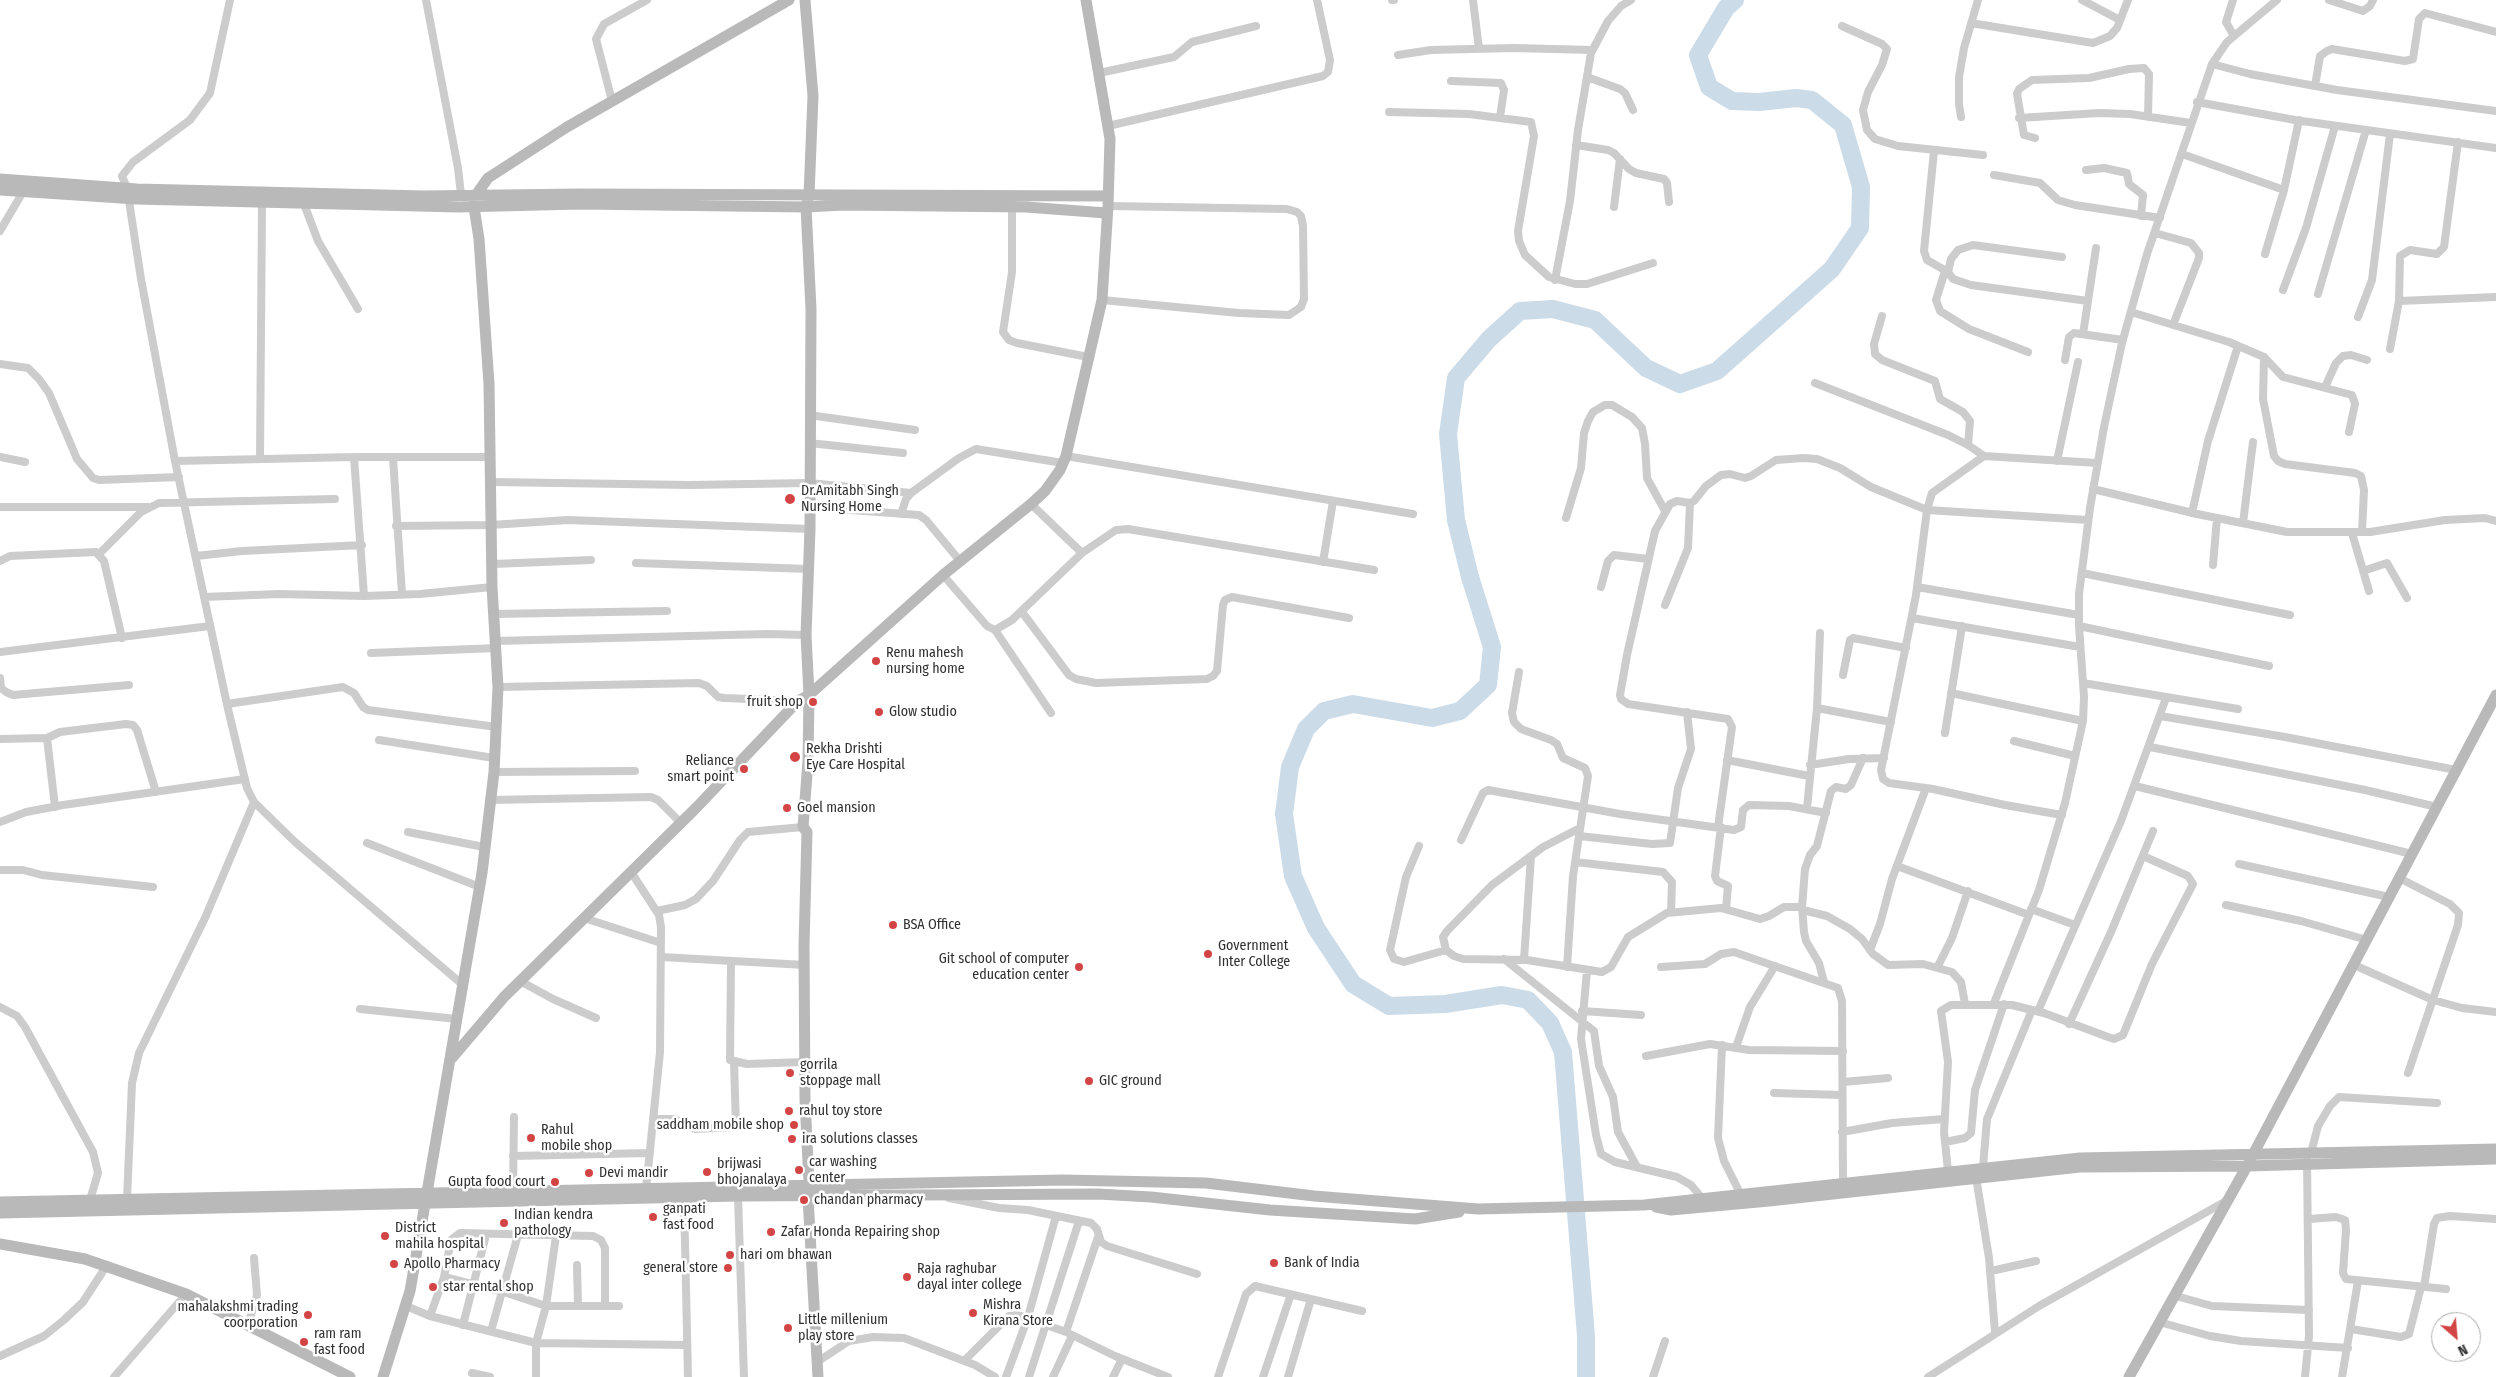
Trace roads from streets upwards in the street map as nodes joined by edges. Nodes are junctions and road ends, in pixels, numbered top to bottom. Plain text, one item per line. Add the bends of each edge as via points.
1 (230, 0) edge
2 (426, 0) edge
3 (647, 0) edge
4 (789, 0) edge
5 (805, 0) edge
6 (1086, 0) edge
7 (1317, 0) edge
8 (1473, 0) edge
9 (1615, 0) edge
10 (1631, 0) edge
11 (1978, 0) edge
12 (2082, 0) edge
13 (2128, 0) edge
14 (2233, 0) edge
15 (2277, 0) edge
16 (2329, 0) edge
17 (2373, 0) edge
18 (1617, 11) junction
19 (2120, 20) junction
20 (1971, 23) junction
21 (1256, 26) dead end
22 (1842, 26) dead end
23 (2496, 32) edge
24 (2234, 36) junction
25 (1479, 49) junction
26 (1592, 50) junction
27 (1398, 55) dead end
28 (2212, 64) junction
29 (1099, 73) junction
30 (1587, 77) junction
31 (1451, 81) dead end
32 (2315, 86) junction
33 (612, 101) junction
34 (2198, 102) junction
35 (1633, 110) dead end
36 (2496, 111) edge
37 (1388, 112) dead end
38 (1500, 117) junction
39 (1961, 117) dead end
40 (2148, 117) junction
41 (2020, 118) junction
42 (2299, 120) junction
43 (2191, 123) junction
44 (1108, 126) junction
45 (2335, 126) junction
46 (2366, 130) junction
47 (2390, 134) junction
48 (2035, 138) dead end
49 (2458, 142) junction
50 (1576, 145) junction
51 (2496, 148) edge
52 (1934, 151) junction
53 (2182, 154) junction
54 (1983, 155) dead end
55 (1620, 159) junction
56 (2086, 170) dead end
57 (1994, 175) dead end
58 (0, 179) edge
59 (29, 182) junction
60 (0, 190) edge
61 (2284, 190) junction
62 (22, 192) junction
63 (128, 193) junction
64 (476, 194) junction
65 (461, 195) junction
66 (809, 195) junction
67 (955, 201) junction
68 (1012, 202) junction
69 (1669, 202) dead end
70 (262, 203) junction
71 (304, 204) junction
72 (1107, 205) junction
73 (474, 207) junction
74 (806, 207) junction
75 (1614, 207) dead end
76 (2141, 216) junction
77 (2160, 218) junction
78 (0, 231) edge
79 (2154, 233) junction
80 (2096, 248) dead end
81 (2266, 254) dead end
82 (2062, 256) dead end
83 (1653, 263) dead end
84 (1946, 272) junction
85 (1555, 280) junction
86 (2283, 290) dead end
87 (2318, 294) dead end
88 (2496, 297) edge
89 (1102, 300) junction
90 (2088, 301) junction
91 (2399, 301) junction
92 (358, 309) dead end
93 (2131, 312) junction
94 (1882, 316) dead end
95 (2358, 317) dead end
96 (2173, 325) junction
97 (2083, 334) junction
98 (2123, 340) junction
99 (2238, 346) junction
100 (2390, 349) dead end
101 (2028, 352) dead end
102 (1088, 356) junction
103 (2264, 357) junction
104 (2065, 360) dead end
105 (2367, 360) dead end
106 (2078, 362) dead end
107 (0, 364) edge
108 (1815, 383) dead end
109 (2324, 386) junction
110 (810, 415) junction
111 (915, 430) dead end
112 (2349, 432) dead end
113 (2253, 442) dead end
114 (809, 443) junction
115 (1968, 445) junction
116 (903, 453) dead end
117 (1984, 456) junction
118 (354, 457) junction
119 (491, 457) junction
120 (0, 458) edge
121 (393, 458) junction
122 (260, 459) junction
123 (1064, 460) junction
124 (176, 461) junction
125 (2057, 461) junction
126 (25, 462) dead end
127 (2097, 464) junction
128 (179, 477) junction
129 (492, 482) junction
130 (809, 482) junction
131 (2093, 489) junction
132 (911, 493) junction
133 (335, 498) dead end
134 (1333, 501) junction
135 (184, 502) junction
136 (1690, 502) junction
137 (1031, 504) junction
138 (0, 507) edge
139 (148, 507) junction
140 (809, 507) junction
141 (1927, 510) junction
142 (1665, 512) junction
143 (2192, 513) junction
144 (901, 514) junction
145 (1413, 514) dead end
146 (1566, 518) dead end
147 (2217, 518) junction
148 (2088, 520) junction
149 (2496, 521) edge
150 (2243, 524) junction
151 (491, 525) junction
152 (396, 526) junction
153 (810, 529) junction
154 (2352, 532) junction
155 (2362, 532) junction
156 (362, 545) junction
157 (1082, 553) junction
158 (99, 554) junction
159 (196, 556) junction
160 (1648, 559) junction
161 (591, 560) dead end
162 (0, 561) edge
163 (960, 561) junction
164 (1323, 562) junction
165 (636, 563) dead end
166 (493, 564) junction
167 (2213, 565) dead end
168 (809, 569) junction
169 (1374, 570) dead end
170 (2363, 571) junction
171 (2082, 573) junction
172 (943, 575) junction
173 (492, 587) junction
174 (1601, 587) dead end
175 (1917, 587) junction
176 (2369, 590) dead end
177 (402, 594) junction
178 (364, 596) junction
179 (204, 597) junction
180 (2407, 598) dead end
181 (1665, 605) dead end
182 (667, 610) dead end
183 (1022, 612) junction
184 (494, 614) junction
185 (2079, 615) junction
186 (2290, 615) dead end
187 (1349, 618) dead end
188 (1912, 618) junction
189 (210, 626) junction
190 (1962, 626) junction
191 (2079, 626) junction
192 (995, 630) junction
193 (1820, 633) dead end
194 (806, 635) junction
195 (122, 638) junction
196 (496, 645) junction
197 (1906, 648) junction
198 (2080, 648) junction
199 (0, 652) edge
200 (371, 653) dead end
201 (2268, 666) dead end
202 (1519, 672) dead end
203 (1843, 675) dead end
204 (0, 678) edge
205 (2083, 683) junction
206 (129, 685) dead end
207 (498, 687) junction
208 (1951, 693) junction
209 (809, 695) junction
210 (2496, 695) edge
211 (2166, 698) junction
212 (798, 702) junction
213 (227, 704) junction
214 (1817, 708) junction
215 (2238, 709) dead end
216 (1688, 712) junction
217 (1051, 713) dead end
218 (2160, 716) junction
219 (2083, 721) junction
220 (1892, 722) junction
221 (497, 727) junction
222 (1945, 733) dead end
223 (47, 738) junction
224 (0, 739) edge
225 (379, 740) dead end
226 (2014, 741) dead end
227 (2150, 747) junction
228 (2076, 756) junction
229 (494, 758) junction
230 (1863, 758) junction
231 (1884, 758) junction
232 (1727, 760) junction
233 (1810, 765) junction
234 (2456, 770) junction
235 (635, 771) dead end
236 (494, 772) junction
237 (1809, 776) junction
238 (245, 779) junction
239 (2135, 786) junction
240 (1926, 788) junction
241 (156, 792) junction
242 (489, 800) junction
243 (254, 802) junction
244 (1584, 806) junction
245 (55, 807) junction
246 (2436, 807) junction
247 (1807, 808) junction
248 (1826, 813) junction
249 (2062, 815) junction
250 (1673, 820) junction
251 (0, 822) edge
252 (681, 823) junction
253 (803, 827) junction
254 (1720, 827) junction
255 (1580, 828) junction
256 (2153, 831) dead end
257 (408, 832) dead end
258 (1579, 836) junction
259 (1461, 840) dead end
260 (367, 842) dead end
261 (1419, 846) dead end
262 (484, 847) junction
263 (2412, 854) junction
264 (1531, 856) junction
265 (2143, 856) junction
266 (1575, 862) junction
267 (2239, 864) dead end
268 (1897, 866) junction
269 (0, 870) edge
270 (631, 872) junction
271 (2399, 878) junction
272 (153, 887) dead end
273 (480, 887) junction
274 (1968, 891) junction
275 (2389, 897) junction
276 (2226, 905) dead end
277 (1726, 909) junction
278 (1803, 909) junction
279 (657, 911) junction
280 (1671, 912) junction
281 (2030, 912) junction
282 (584, 918) junction
283 (2075, 925) junction
284 (2367, 940) junction
285 (661, 943) junction
286 (1446, 950) junction
287 (1870, 950) junction
288 (661, 957) junction
289 (1504, 959) junction
290 (1524, 960) junction
291 (730, 961) junction
292 (804, 965) junction
293 (2354, 965) junction
294 (1775, 966) junction
295 (1938, 966) junction
296 (1567, 967) junction
297 (1661, 968) dead end
298 (1587, 970) junction
299 (520, 981) junction
300 (1824, 982) junction
301 (463, 985) junction
302 (2433, 1000) junction
303 (1994, 1003) junction
304 (1965, 1004) junction
305 (2004, 1004) junction
306 (0, 1007) edge
307 (360, 1009) dead end
308 (2035, 1011) junction
309 (2496, 1012) edge
310 (1582, 1015) junction
311 (1641, 1015) dead end
312 (596, 1018) dead end
313 (457, 1019) junction
314 (2069, 1024) junction
315 (1722, 1045) junction
316 (1736, 1047) junction
317 (1843, 1051) junction
318 (1646, 1056) dead end
319 (450, 1060) junction
320 (734, 1062) junction
321 (805, 1062) junction
322 (2408, 1073) dead end
323 (1888, 1078) dead end
324 (1842, 1082) junction
325 (1774, 1093) dead end
326 (1842, 1094) junction
327 (2438, 1103) dead end
328 (514, 1117) dead end
329 (1944, 1119) junction
330 (653, 1120) junction
331 (1842, 1132) junction
332 (1945, 1142) junction
333 (2496, 1149) edge
334 (650, 1153) junction
335 (2254, 1154) junction
336 (513, 1156) junction
337 (2309, 1156) junction
338 (2496, 1159) edge
339 (2247, 1166) junction
340 (1637, 1167) junction
341 (1948, 1171) junction
342 (1980, 1172) junction
343 (809, 1184) junction
344 (1843, 1184) junction
345 (646, 1189) junction
346 (513, 1193) junction
347 (1741, 1195) junction
348 (738, 1196) junction
349 (940, 1196) junction
350 (808, 1197) junction
351 (427, 1198) junction
352 (684, 1198) junction
353 (1702, 1198) junction
354 (127, 1199) junction
355 (90, 1200) junction
356 (2228, 1200) junction
357 (0, 1202) edge
358 (1644, 1205) junction
359 (1478, 1209) junction
360 (0, 1213) edge
361 (1056, 1216) junction
362 (2309, 1219) junction
363 (2496, 1219) edge
364 (1079, 1221) junction
365 (486, 1235) junction
366 (518, 1235) junction
367 (556, 1236) junction
368 (1098, 1237) junction
369 (0, 1244) edge
370 (254, 1258) dead end
371 (2036, 1261) dead end
372 (107, 1265) junction
373 (577, 1265) dead end
374 (1991, 1271) junction
375 (1197, 1274) dead end
376 (444, 1277) junction
377 (2358, 1281) junction
378 (474, 1285) junction
379 (2422, 1287) junction
380 (2446, 1289) dead end
381 (504, 1292) junction
382 (186, 1294) junction
383 (1291, 1294) junction
384 (2176, 1296) junction
385 (1311, 1299) junction
386 (406, 1306) junction
387 (546, 1306) junction
388 (578, 1306) junction
389 (606, 1306) junction
390 (619, 1306) dead end
391 (2309, 1310) junction
392 (1362, 1311) dead end
393 (430, 1316) junction
394 (1028, 1317) junction
395 (2159, 1322) junction
396 (1046, 1324) junction
397 (248, 1325) junction
398 (463, 1325) junction
399 (2351, 1329) junction
400 (491, 1332) junction
401 (1995, 1332) junction
402 (1069, 1334) junction
403 (1665, 1341) dead end
404 (536, 1343) junction
405 (687, 1345) junction
406 (2308, 1345) junction
407 (2348, 1348) junction
408 (0, 1356) edge
409 (1122, 1359) junction
410 (964, 1361) junction
411 (817, 1362) junction
412 (472, 1373) dead end
413 (114, 1377) edge
414 (350, 1377) edge
415 (382, 1377) edge
416 (490, 1377) edge
417 (536, 1377) edge
418 (688, 1377) edge
419 (744, 1377) edge
420 (818, 1377) edge
421 (996, 1377) edge
422 (1006, 1377) edge
423 (1029, 1377) edge
424 (1053, 1377) edge
425 (1113, 1377) edge
426 (1166, 1377) edge
427 (1218, 1377) edge
428 (1264, 1377) edge
429 (1288, 1377) edge
430 (1654, 1377) edge
431 (1928, 1377) edge
432 (2128, 1377) edge
433 (2305, 1377) edge
434 (2342, 1377) edge

1 - 63 street via 210,94 183,127 127,167 122,176
2 - 65 street
3 - 33 street via 604,24 596,39
4 - 33 street
5 - 66 street via 813,96
6 - 29 street
7 - 44 street via 1330,60 1328,72 1323,76
8 - 25 street
9 - 18 street
10 - 18 street
11 - 20 street
12 - 19 street
13 - 19 street
14 - 24 street via 2226,22
15 - 24 street
16 - 17 street via 2363,10
18 - 26 street via 1599,34
19 - 20 street via 2110,36 2093,42
20 - 39 street via 1959,77
21 - 29 street via 1192,42 1174,57
22 - 52 street via 1882,44 1887,50 1864,103 1863,118 1871,136 1880,142
23 - 32 street via 2425,13 2419,19 2412,59 2405,61 2332,49 2320,56
24 - 28 street via 2219,51
25 - 26 street
25 - 27 street via 1431,50
26 - 30 street
28 - 32 street
28 - 34 street
29 - 44 street
30 - 35 street via 1620,89
30 - 50 street
31 - 38 street via 1501,83 1504,90
32 - 36 street
33 - 64 street via 488,178
34 - 42 street
34 - 43 street
37 - 38 street via 1428,111
38 - 85 street via 1527,120 1533,126 1519,241 1531,262
40 - 41 street via 2099,114
40 - 41 street via 2149,74 2148,70 2139,67 2089,78 2032,80 2017,94
40 - 43 street
41 - 48 street via 2024,135
42 - 45 street
42 - 61 street
43 - 53 street
44 - 72 street
45 - 46 street
45 - 86 street via 2306,228
46 - 47 street
46 - 87 street
47 - 49 street
47 - 95 street via 2372,280
49 - 51 street
49 - 91 street via 2444,247 2437,254 2410,250 2402,253
50 - 55 street via 1608,150
50 - 85 street via 1570,201
52 - 54 street
52 - 84 street via 1924,251 1927,260
53 - 61 street
53 - 77 street
55 - 69 street via 1636,173 1664,179
55 - 75 street
56 - 76 street via 2104,168 2128,173 2129,184 2143,195
57 - 76 street via 2040,183 2058,200 2075,205
58 - 59 street
59 - 62 street
59 - 63 street
60 - 62 street
61 - 81 street
62 - 63 street
62 - 78 street
63 - 65 street
63 - 70 street
63 - 124 street
64 - 65 street
64 - 66 street
64 - 73 street
66 - 67 street
66 - 74 street
67 - 68 street
67 - 74 street
68 - 72 street
68 - 72 street
68 - 102 street via 1012,272 1003,332 1009,340 1017,343
70 - 71 street
70 - 122 street
71 - 73 street
71 - 92 street via 318,241
72 - 89 street
72 - 89 street via 1287,209 1297,212 1303,226 1304,299 1301,307 1289,315
73 - 74 street via 580,204
73 - 119 street via 480,248
74 - 110 street via 811,309
76 - 77 street
77 - 79 street
79 - 93 street
79 - 96 street via 2190,243 2199,253
80 - 90 street
82 - 84 street via 1973,245 1958,250
83 - 85 street via 1587,284
84 - 90 street via 1953,279 1971,285
84 - 101 street via 1936,300 1940,311 1969,329
88 - 91 street
89 - 102 street
90 - 97 street
91 - 100 street
93 - 96 street
93 - 98 street
94 - 115 street via 1874,354 1935,381 1940,399 1963,412 1970,421
96 - 99 street
97 - 98 street
97 - 104 street via 2069,337
98 - 127 street
99 - 103 street
99 - 143 street via 2208,441
102 - 123 street
103 - 109 street via 2283,377
103 - 155 street via 2264,410 2278,461 2361,476 2364,490
105 - 109 street via 2343,356 2336,362
106 - 125 street
107 - 128 street via 28,368 39,379 49,393 77,459 93,478
108 - 115 street
109 - 112 street via 2354,398
110 - 111 street
110 - 114 street
113 - 150 street
114 - 116 street
114 - 130 street
115 - 117 street
117 - 125 street
117 - 141 street via 1937,488 1929,499
118 - 121 street
118 - 122 street
118 - 156 street
119 - 121 street
119 - 129 street
120 - 126 street
121 - 152 street
122 - 124 street
123 - 132 street via 976,449 964,454
123 - 134 street
123 - 137 street via 1045,491
124 - 128 street
125 - 127 street
127 - 131 street
128 - 135 street
129 - 130 street via 690,485
129 - 151 street
130 - 132 street
130 - 140 street
131 - 143 street
131 - 148 street
132 - 144 street
133 - 135 street
134 - 145 street
134 - 164 street
135 - 139 street
135 - 159 street
136 - 141 street via 1721,475 1745,478 1776,460 1803,458 1817,459 1840,468 1871,487
136 - 142 street via 1676,501
136 - 181 street via 1688,548
137 - 157 street
137 - 163 street
138 - 139 street
139 - 158 street
140 - 144 street
140 - 153 street
141 - 148 street
141 - 175 street
142 - 146 street via 1647,478 1642,428 1612,405 1604,405 1593,412 1588,421 1581,468
142 - 160 street via 1655,530
143 - 147 street
144 - 163 street via 919,515 926,520
147 - 150 street
147 - 167 street
148 - 171 street
149 - 155 street via 2485,518 2445,520
150 - 154 street via 2288,532
151 - 152 street
151 - 153 street via 568,520
151 - 166 street
152 - 177 street
153 - 168 street
154 - 155 street
154 - 170 street
156 - 159 street
156 - 178 street
157 - 164 street via 1109,534 1128,529
157 - 183 street
158 - 162 street via 91,550 10,556
158 - 195 street via 104,561
159 - 179 street
160 - 174 street via 1614,555 1608,561
160 - 216 street via 1621,699 1628,704
161 - 166 street
163 - 172 street
164 - 169 street
165 - 168 street
166 - 173 street
168 - 194 street
170 - 176 street
170 - 180 street via 2387,563
171 - 185 street
171 - 186 street
172 - 192 street via 987,626
172 - 209 street
173 - 177 street
173 - 184 street
175 - 185 street
175 - 188 street
177 - 178 street
178 - 179 street via 279,594
179 - 189 street
182 - 184 street
183 - 187 street via 1069,675 1076,680 1096,683 1213,676 1218,671 1223,605 1232,597
183 - 192 street
184 - 196 street
185 - 191 street
188 - 190 street
188 - 197 street
189 - 195 street
189 - 213 street
190 - 198 street
190 - 208 street
191 - 198 street
191 - 201 street
192 - 217 street
193 - 214 street
194 - 196 street
194 - 209 street
195 - 199 street
196 - 200 street
196 - 207 street
197 - 203 street via 1853,638
197 - 220 street
198 - 205 street
202 - 244 street via 1512,713 1514,722 1521,729 1551,740 1557,744 1563,758 1585,768 1588,776
204 - 206 street via 1,688 13,695
205 - 211 street
205 - 219 street
207 - 212 street via 699,683 718,697
207 - 221 street
208 - 219 street
208 - 222 street
209 - 212 street
209 - 253 street
210 - 234 street
211 - 215 street
211 - 218 street
212 - 252 street
213 - 221 street via 343,687 354,693 368,710
213 - 238 street
214 - 220 street
214 - 233 street
216 - 232 street via 1728,719 1732,727
216 - 250 street via 1691,749 1678,788
218 - 227 street
218 - 234 street via 2285,736
219 - 228 street
220 - 231 street
221 - 229 street
223 - 224 street
223 - 241 street via 60,732 133,725
223 - 245 street
225 - 229 street
226 - 228 street
227 - 239 street
227 - 246 street
228 - 249 street
229 - 236 street
230 - 231 street
230 - 233 street
230 - 248 street via 1852,785 1831,791
231 - 240 street via 1881,770 1886,781
232 - 237 street
232 - 254 street
233 - 237 street
234 - 246 street
235 - 236 street
236 - 242 street
237 - 247 street
238 - 241 street
238 - 243 street
239 - 263 street
239 - 283 street
240 - 249 street
240 - 268 street
241 - 245 street
242 - 252 street via 651,797
242 - 262 street
243 - 301 street
243 - 354 street via 205,918 138,1053 132,1083
244 - 250 street
244 - 255 street
244 - 259 street via 1488,790 1483,793
245 - 251 street via 26,812
246 - 263 street
247 - 248 street
247 - 254 street via 1749,805 1743,810 1740,829
248 - 278 street via 1817,846 1805,868
249 - 281 street
250 - 254 street
250 - 258 street via 1672,840 1665,845
252 - 270 street
253 - 279 street via 748,832 713,881 696,898 685,905
253 - 292 street via 807,832
254 - 277 street via 1715,876 1717,881 1728,886
255 - 258 street
255 - 264 street
256 - 265 street
257 - 262 street
258 - 266 street
260 - 273 street
261 - 286 street via 1406,877 1390,950 1394,959 1404,962
262 - 273 street
263 - 271 street
264 - 286 street via 1492,885 1447,931 1443,937
264 - 290 street
265 - 314 street
265 - 314 street via 2188,876 2193,884 2192,891 2152,964 2123,1036 2114,1039
266 - 280 street via 1663,872 1672,882
266 - 296 street
267 - 275 street
268 - 274 street
268 - 287 street
269 - 272 street via 23,870
270 - 279 street
270 - 282 street
271 - 275 street
271 - 302 street via 2450,904 2459,913
273 - 301 street
274 - 281 street
274 - 295 street via 1952,938
275 - 284 street
276 - 284 street via 2301,921
277 - 278 street via 1760,919 1784,907
277 - 280 street
278 - 287 street via 1840,923 1857,934
278 - 300 street via 1806,941 1819,963
279 - 285 street
280 - 298 street via 1628,937 1607,970
281 - 283 street
281 - 303 street
282 - 285 street
282 - 299 street
283 - 308 street
284 - 293 street
285 - 288 street
286 - 289 street via 1463,959
287 - 295 street via 1881,962 1894,967
288 - 291 street
288 - 330 street via 660,1052
289 - 290 street
289 - 310 street via 1520,974
290 - 296 street
291 - 292 street
291 - 320 street via 730,1055
292 - 321 street
293 - 302 street
293 - 335 street
294 - 297 street via 1726,952 1705,964
294 - 300 street
294 - 316 street via 1750,1007
295 - 304 street via 1958,976
296 - 298 street
298 - 310 street
299 - 312 street
299 - 319 street
300 - 317 street via 1838,988 1842,995
301 - 313 street
302 - 309 street
302 - 322 street
303 - 304 street
303 - 305 street
304 - 329 street via 1951,1004 1941,1011 1948,1062
305 - 308 street
305 - 332 street via 1975,1090 1971,1133 1965,1138
306 - 355 street via 17,1016 25,1027 93,1152 98,1177
307 - 313 street
308 - 314 street
308 - 342 street via 1987,1118
310 - 311 street
310 - 340 street via 1596,1034 1599,1066 1613,1097 1618,1132
310 - 340 street via 1582,1050 1598,1147 1605,1157
313 - 319 street
315 - 316 street
315 - 318 street
315 - 347 street via 1718,1138 1724,1161
316 - 317 street
317 - 324 street
319 - 351 street
320 - 321 street
320 - 330 street via 736,1127 695,1129 675,1119
321 - 343 street
323 - 324 street
324 - 326 street
325 - 326 street
326 - 331 street
327 - 337 street via 2338,1098 2318,1126
328 - 336 street
329 - 331 street
329 - 332 street
330 - 334 street
331 - 344 street
332 - 341 street
333 - 337 street
334 - 336 street
334 - 345 street
335 - 337 street
335 - 339 street
335 - 342 street via 2080,1158
336 - 346 street
337 - 338 street
337 - 339 street
337 - 362 street
339 - 342 street via 2080,1167
339 - 356 street
340 - 353 street via 1685,1180
341 - 342 street
341 - 344 street
342 - 358 street via 1672,1210
342 - 374 street
343 - 345 street
343 - 350 street
343 - 359 street via 1063,1180 1197,1183
344 - 347 street
345 - 346 street
346 - 351 street
347 - 353 street
348 - 350 street
348 - 352 street
348 - 419 street
349 - 350 street
349 - 359 street via 1098,1194 1415,1219
349 - 361 street
350 - 411 street
351 - 352 street
351 - 354 street
351 - 360 street
351 - 386 street
352 - 405 street
353 - 358 street
354 - 355 street
355 - 357 street
356 - 384 street
356 - 401 street
358 - 359 street
361 - 364 street
361 - 394 street
362 - 377 street via 2336,1217 2345,1220 2343,1273 2346,1279
362 - 391 street
363 - 379 street via 2437,1218
364 - 368 street via 1095,1226
364 - 396 street
365 - 366 street
365 - 376 street via 454,1235
365 - 378 street
366 - 367 street
366 - 381 street
367 - 387 street
367 - 389 street via 593,1236 601,1240 605,1248
368 - 375 street via 1107,1246
368 - 402 street
369 - 372 street
370 - 397 street via 257,1295
371 - 374 street
372 - 382 street
372 - 408 street via 83,1302 64,1320 44,1336
373 - 388 street
374 - 401 street
376 - 378 street
376 - 393 street
377 - 379 street
377 - 399 street
378 - 381 street
378 - 398 street
379 - 380 street
379 - 399 street via 2409,1334 2400,1337
381 - 387 street
381 - 400 street
382 - 397 street
382 - 413 street
383 - 385 street
383 - 427 street via 1258,1286 1246,1294
383 - 428 street
384 - 391 street via 2212,1306
384 - 395 street
385 - 392 street
385 - 429 street
386 - 393 street
386 - 415 street
387 - 388 street
387 - 404 street
388 - 389 street
389 - 390 street
391 - 406 street
393 - 398 street
394 - 396 street
394 - 410 street via 1009,1316
394 - 422 street
395 - 406 street via 2241,1341
395 - 432 street
396 - 402 street
396 - 423 street
397 - 414 street
398 - 400 street
399 - 407 street
400 - 404 street
401 - 431 street
402 - 409 street
402 - 424 street
403 - 430 street
404 - 405 street
404 - 417 street
405 - 418 street
406 - 407 street
406 - 433 street
407 - 434 street
409 - 425 street
409 - 426 street
410 - 411 street via 904,1338 882,1337 849,1341
410 - 421 street
411 - 420 street
412 - 416 street

